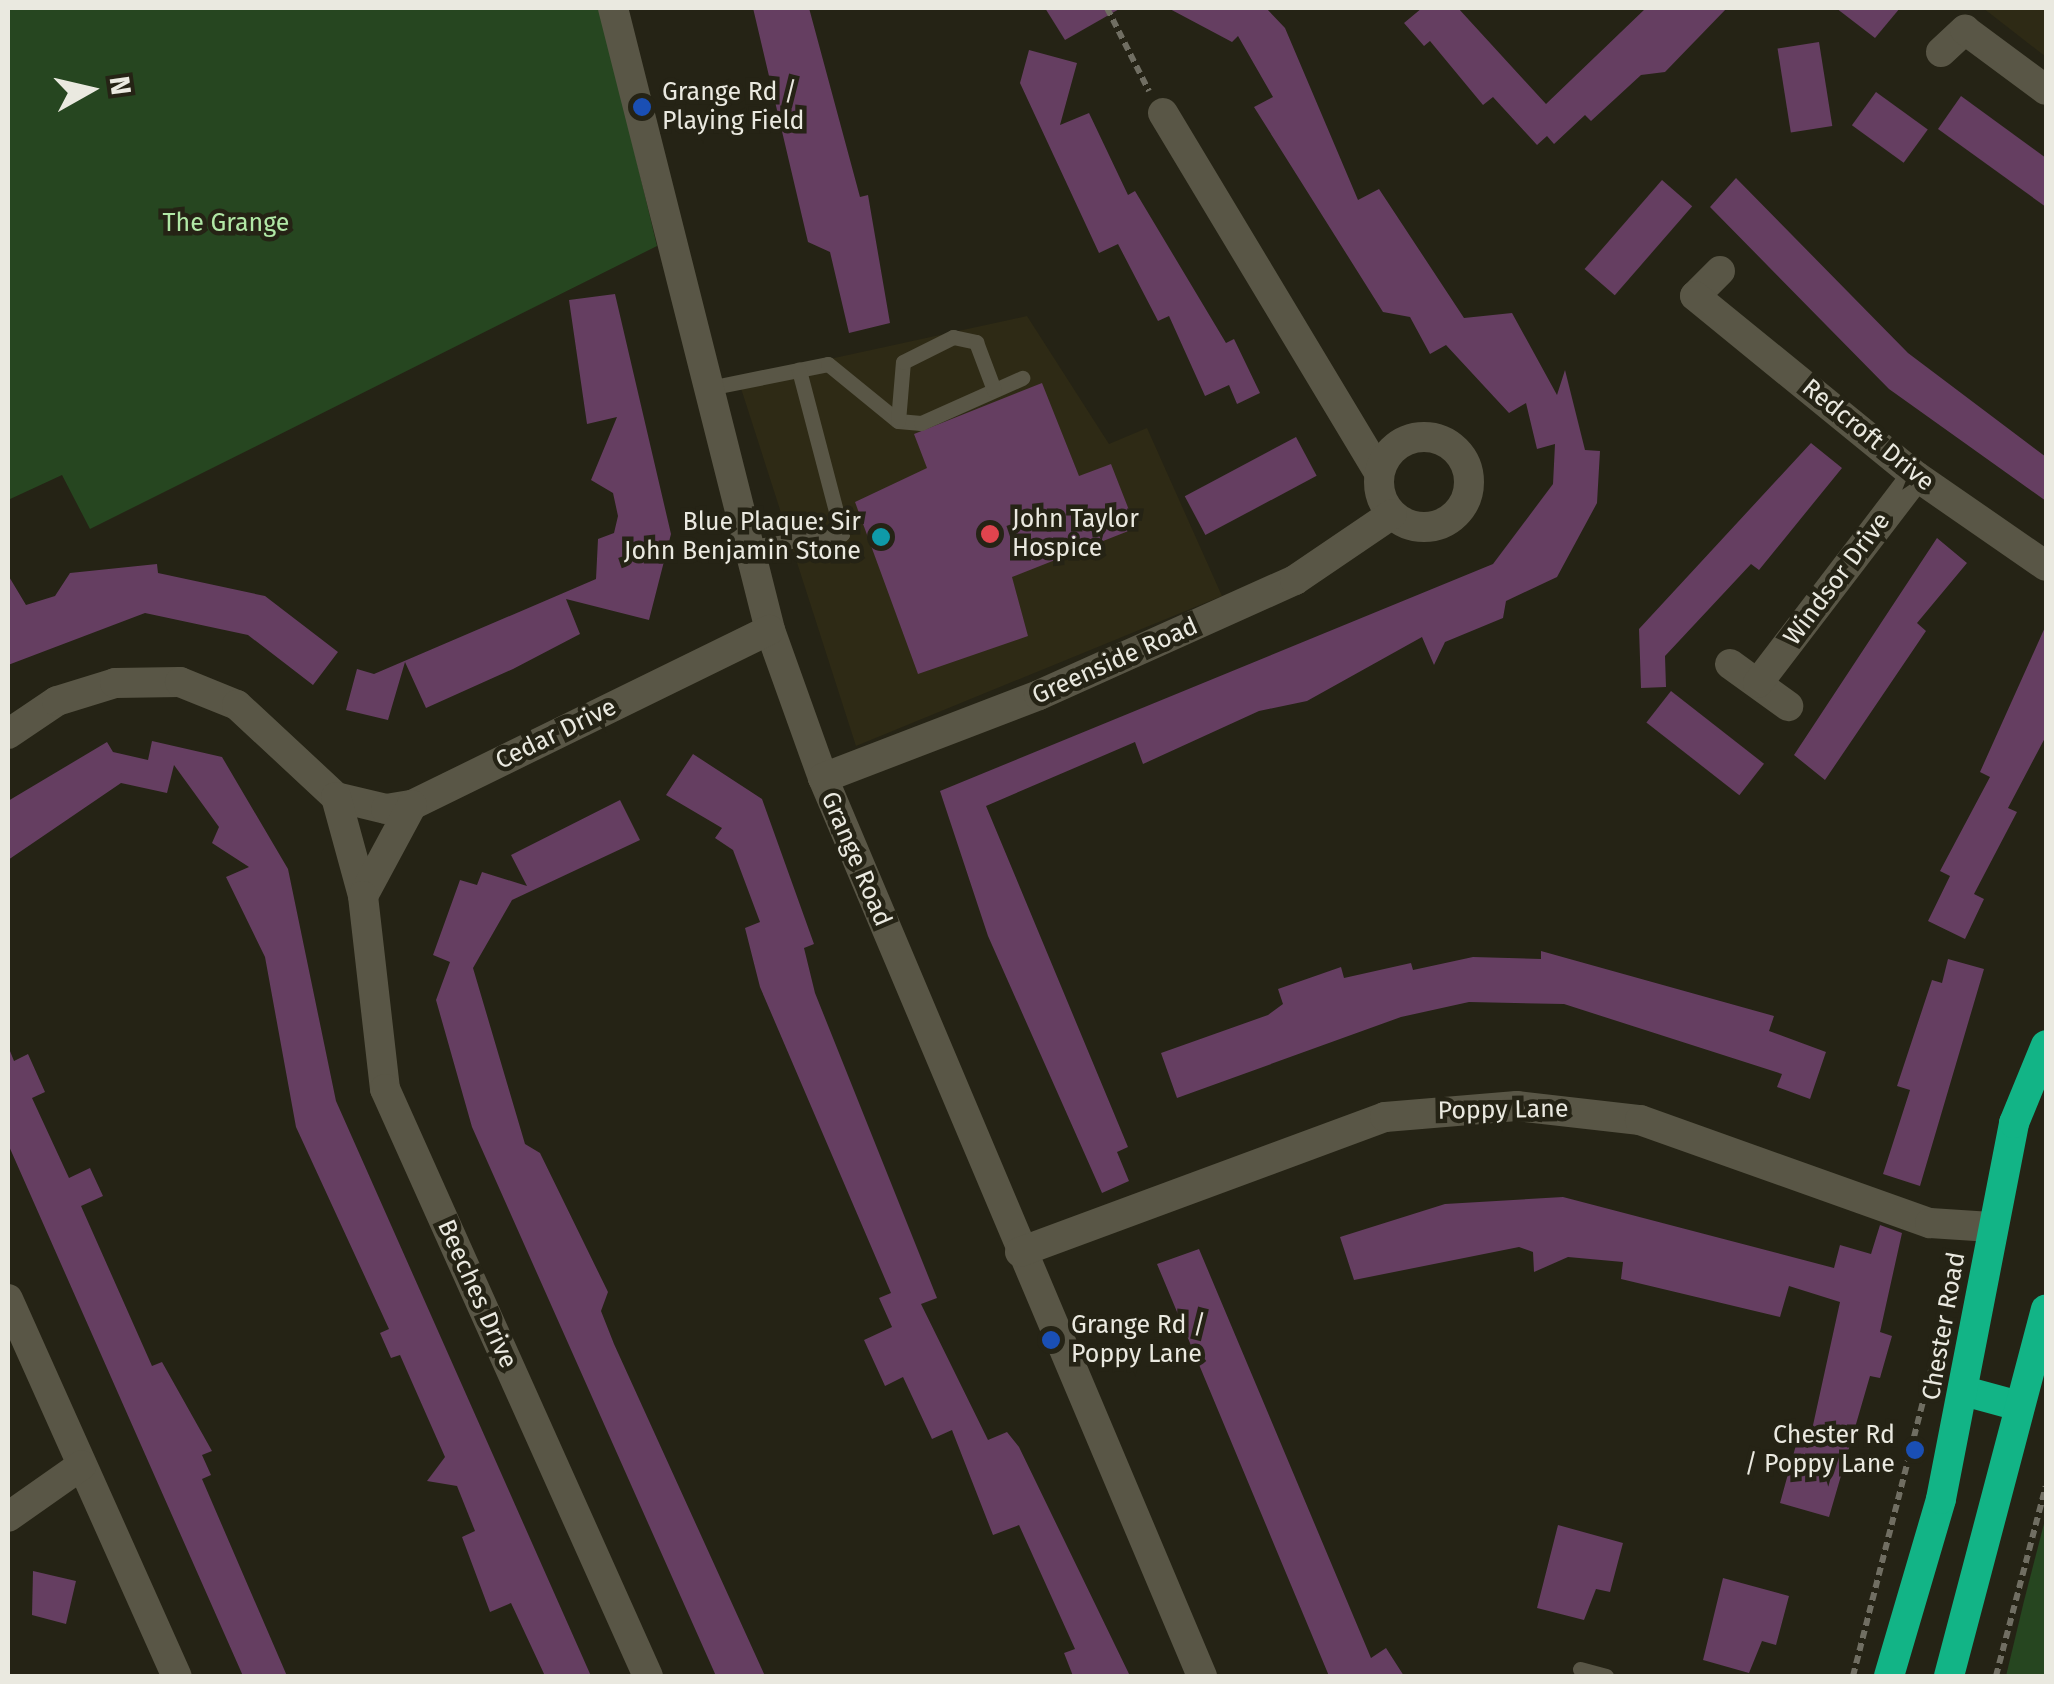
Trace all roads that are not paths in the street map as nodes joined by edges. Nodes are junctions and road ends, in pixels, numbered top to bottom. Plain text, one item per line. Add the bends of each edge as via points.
1 (613, 8) edge
2 (1941, 52) dead end
3 (2046, 90) edge
4 (1163, 114) road end
5 (1720, 272) dead end
6 (798, 370) junction
7 (1022, 378) dead end
8 (709, 388) junction
9 (994, 390) junction
10 (898, 421) junction
11 (1379, 472) junction
12 (1916, 476) junction
13 (1392, 514) junction
14 (749, 547) junction
15 (2046, 566) edge
16 (770, 630) junction
17 (1730, 664) dead end
18 (1758, 682) junction
19 (1788, 706) dead end
20 (8, 734) edge
21 (823, 778) junction
22 (336, 797) junction
23 (412, 804) junction
24 (363, 896) junction
25 (2046, 1046) edge
26 (2040, 1082) edge
27 (1991, 1228) junction
28 (1020, 1252) junction
29 (8, 1299) edge
30 (2046, 1310) edge
31 (1964, 1391) junction
32 (2018, 1406) junction
33 (82, 1465) junction
34 (8, 1517) edge
35 (1580, 1669) dead end
36 (177, 1676) edge
37 (648, 1676) edge
38 (1202, 1676) edge
39 (1606, 1676) edge
40 (1889, 1676) edge
41 (1949, 1676) edge

1 - 8 street, Grange Road
2 - 3 street via 1966,30
4 - 11 street
5 - 12 street, Redcroft Drive via 1684,306
6 - 8 lane
6 - 10 lane via 828,364
6 - 14 lane via 842,534
7 - 9 lane
8 - 14 street, Grange Road
9 - 10 lane via 922,423
9 - 10 lane via 976,342 953,337 903,362
11 - 13 street
11 - 13 street via 1396,445 1426,436 1460,454 1470,478 1453,517 1432,527
12 - 15 street, Redcroft Drive
12 - 18 street, Windsor Drive
13 - 21 street, Greenside Road via 1295,580 1039,696
14 - 16 street, Grange Road
16 - 21 street, Grange Road
16 - 23 street, Cedar Drive
17 - 18 street
18 - 19 street
20 - 22 street via 57,701 116,682 180,682 237,705
21 - 28 street, Grange Road
22 - 23 street
22 - 24 street, Beeches Drive
23 - 24 street
24 - 37 street, Beeches Drive via 385,1089
25 - 26 highway, Chester Road
26 - 27 highway, Chester Road
27 - 28 street, Poppy Lane via 1930,1223 1640,1120 1517,1106 1385,1117
27 - 31 highway, Chester Road
28 - 38 street, Grange Road
29 - 33 street
30 - 32 highway
31 - 32 highway
31 - 40 highway, Chester Road
32 - 41 highway
33 - 34 street
33 - 36 street
35 - 39 lane

